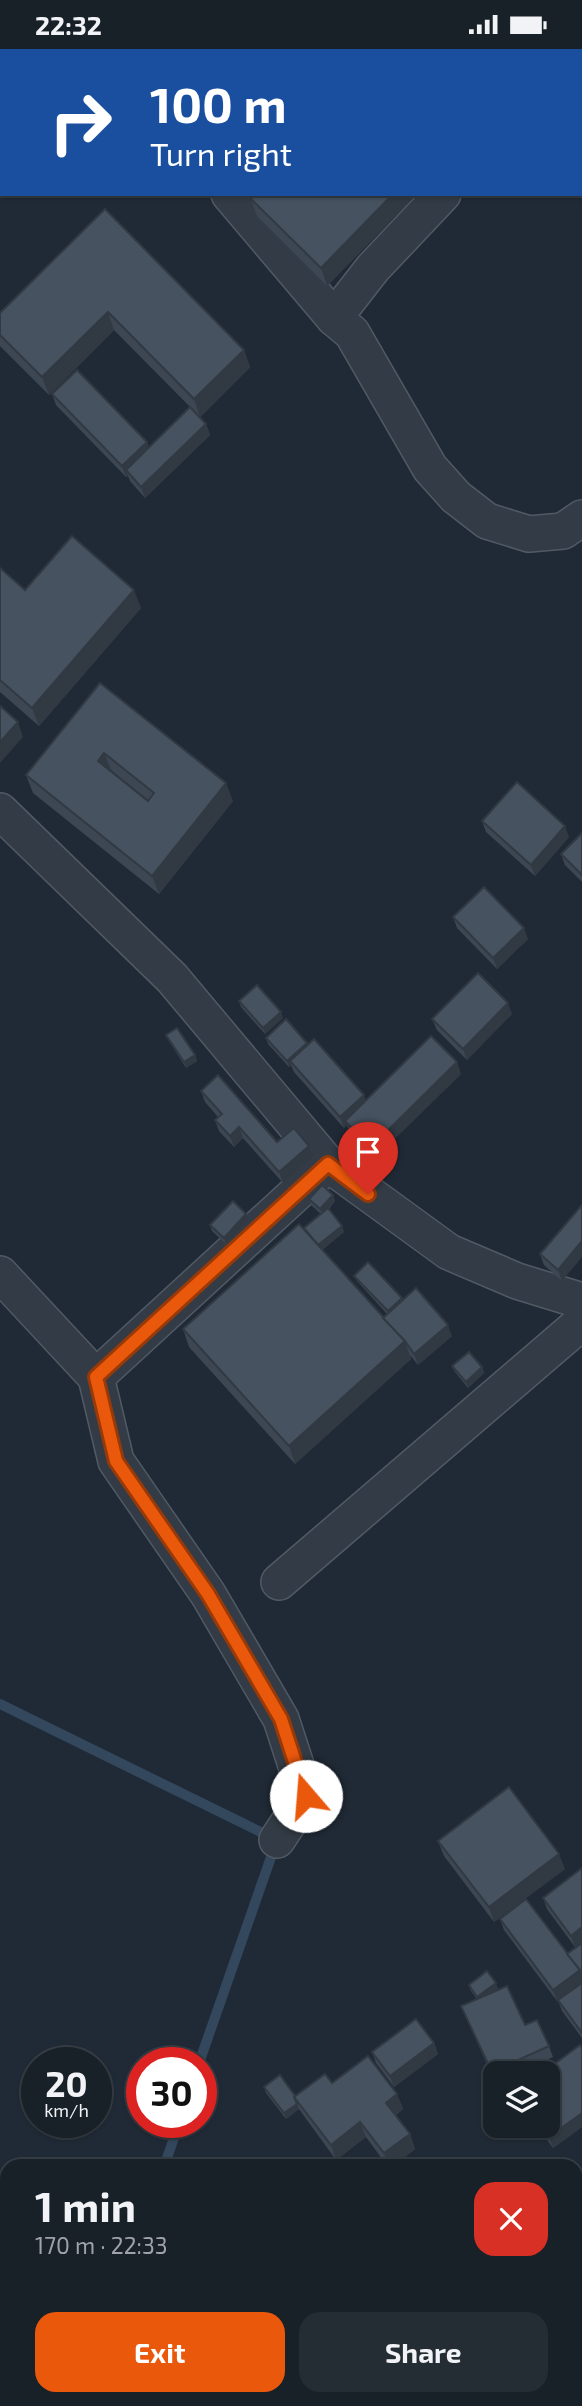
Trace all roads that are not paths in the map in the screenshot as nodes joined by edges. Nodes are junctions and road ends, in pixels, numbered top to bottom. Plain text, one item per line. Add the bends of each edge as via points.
1 (231, 196) edge
2 (441, 196) edge
3 (334, 318) junction
4 (582, 518) edge
5 (0, 811) edge
6 (328, 1164) junction
7 (0, 1274) edge
8 (582, 1301) edge
9 (582, 1322) edge
10 (96, 1377) junction
11 (279, 1582) dead end
12 (277, 1840) dead end

1 - 3 street
2 - 3 street via 373,268
3 - 4 street via 352,333 430,468 456,497 487,521 528,534 563,531
5 - 6 street via 172,978
6 - 8 street via 449,1252 517,1281
6 - 10 street
7 - 10 street
9 - 11 street
10 - 12 street via 116,1461 208,1594 281,1719 306,1796

